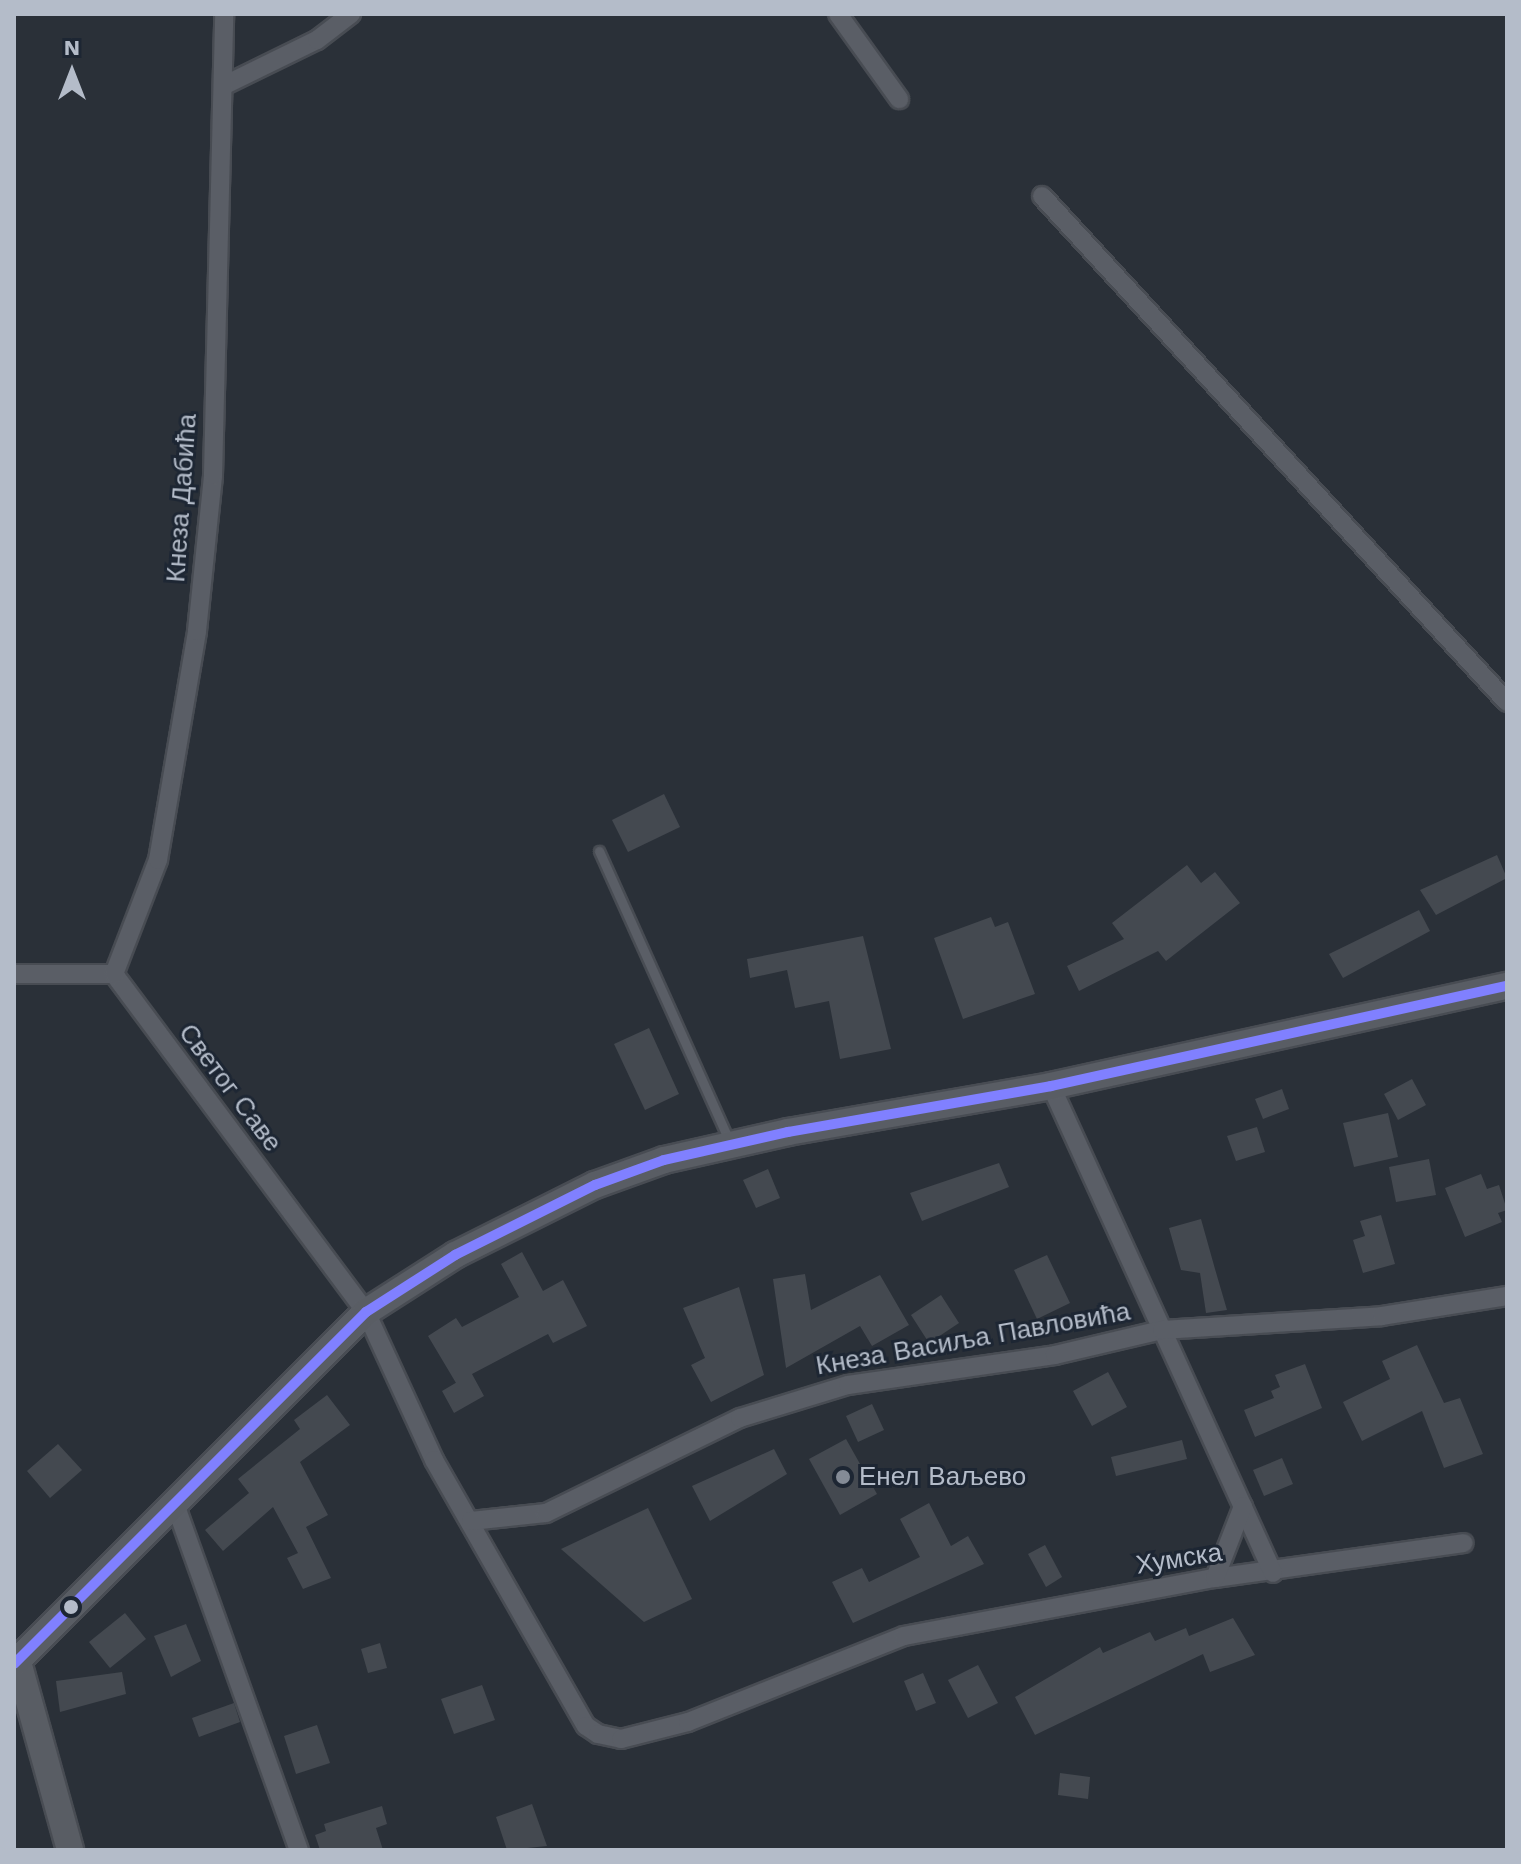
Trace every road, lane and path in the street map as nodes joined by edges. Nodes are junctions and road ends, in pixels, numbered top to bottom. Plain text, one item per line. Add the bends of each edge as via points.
1 (224, 14) edge
2 (351, 14) edge
3 (838, 14) edge
4 (225, 85) junction
5 (899, 99) dead end
6 (1042, 196) dead end
7 (1507, 702) edge
8 (599, 851) dead end
9 (14, 974) edge
10 (114, 974) junction
11 (1507, 986) edge
12 (1051, 1086) junction
13 (731, 1145) junction
14 (1507, 1296) edge
15 (366, 1312) junction
16 (1162, 1330) junction
17 (175, 1504) junction
18 (1243, 1506) junction
19 (471, 1521) junction
20 (1464, 1543) dead end
21 (1273, 1573) junction
22 (1215, 1578) junction
23 (15, 1660) edge
24 (70, 1850) edge
25 (299, 1850) edge

1 - 4 street, Кнеза Дабића
2 - 4 street via 317,40
3 - 5 street
4 - 10 street, Кнеза Дабића via 213,475 197,631 158,860
6 - 7 street
8 - 13 lane
9 - 10 street
10 - 15 street, Светог Саве
11 - 12 street
12 - 13 street
12 - 16 street
13 - 15 street via 595,1185 455,1255
14 - 16 street, Кнеза Васиља Павловића via 1382,1316
15 - 17 street
15 - 19 street, Светог Саве
16 - 18 street
16 - 19 street, Кнеза Васиља Павловића via 801,1397 740,1418 546,1513
17 - 23 street
17 - 25 street
18 - 21 street
18 - 22 street
19 - 22 street, Хумска via 586,1726 610,1738 688,1722 904,1636
20 - 21 street, Хумска
21 - 22 street, Хумска
23 - 24 street

